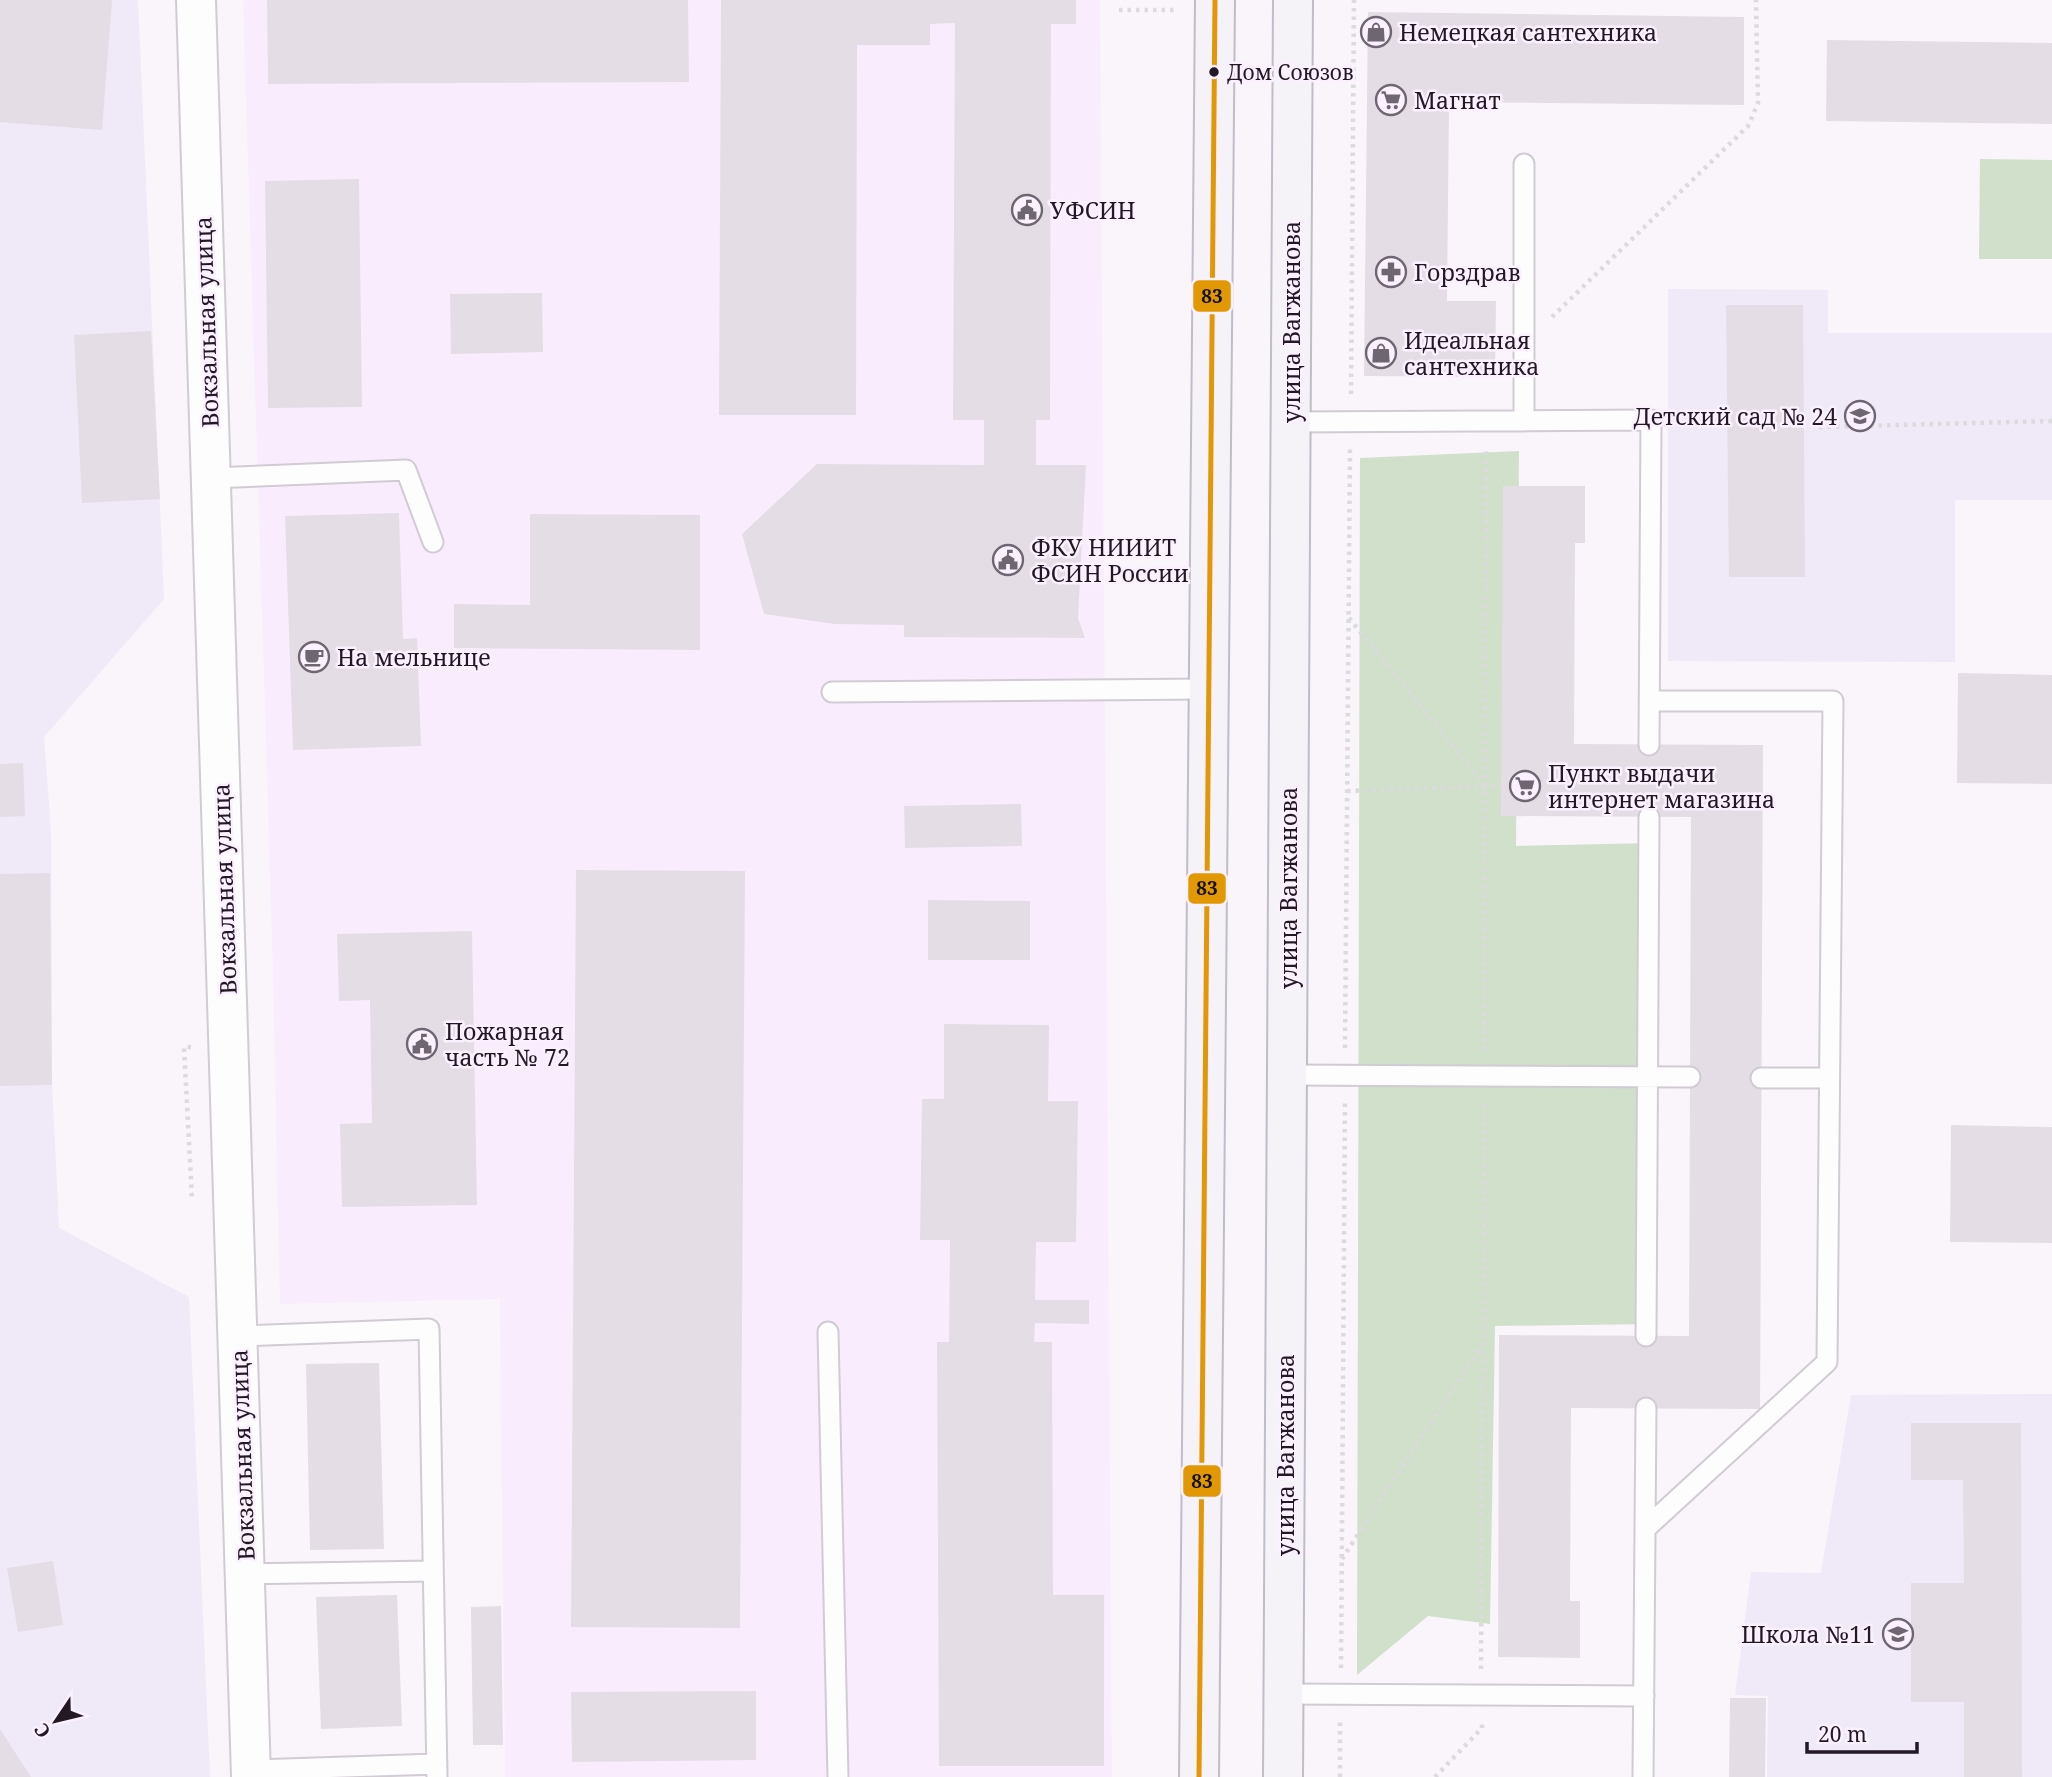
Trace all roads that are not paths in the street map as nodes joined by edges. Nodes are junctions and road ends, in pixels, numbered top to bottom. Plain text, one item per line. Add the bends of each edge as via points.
1 (196, 0) edge
2 (1215, 0) edge
3 (1293, 0) edge
4 (1524, 164) dead end
5 (1524, 421) junction
6 (1290, 422) junction
7 (211, 478) junction
8 (433, 542) dead end
9 (1209, 689) junction
10 (832, 692) dead end
11 (1650, 701) junction
12 (1649, 745) dead end
13 (1650, 817) dead end
14 (1287, 1075) junction
15 (1648, 1077) junction
16 (1690, 1077) dead end
17 (1761, 1078) dead end
18 (1829, 1078) junction
19 (828, 1332) dead end
20 (238, 1336) junction
21 (1646, 1336) dead end
22 (1646, 1408) dead end
23 (1645, 1529) junction
24 (433, 1571) junction
25 (245, 1574) junction
26 (1283, 1694) junction
27 (1644, 1696) junction
28 (437, 1771) edge
29 (251, 1773) edge
30 (838, 1777) edge
31 (1199, 1777) edge
32 (1283, 1777) edge
33 (1643, 1777) edge

1 - 7 street, Вокзальная улица
2 - 9 main road
3 - 6 main road, улица Вагжанова
4 - 5 lane
5 - 6 lane
5 - 11 lane via 1651,420
6 - 14 main road, улица Вагжанова
7 - 8 lane via 406,470
7 - 20 street, Вокзальная улица
9 - 10 lane
9 - 31 main road
11 - 12 lane
11 - 18 lane via 1833,701
13 - 15 lane
14 - 15 lane
14 - 26 main road, улица Вагжанова
15 - 16 lane
15 - 21 lane
17 - 18 lane
18 - 23 lane via 1827,1363
19 - 30 lane
20 - 24 lane via 429,1329
20 - 25 street, Вокзальная улица
22 - 23 lane
23 - 27 lane
24 - 25 lane
24 - 28 lane
25 - 29 street, Вокзальная улица
26 - 27 lane
26 - 32 main road, улица Вагжанова
27 - 33 lane
28 - 29 lane

